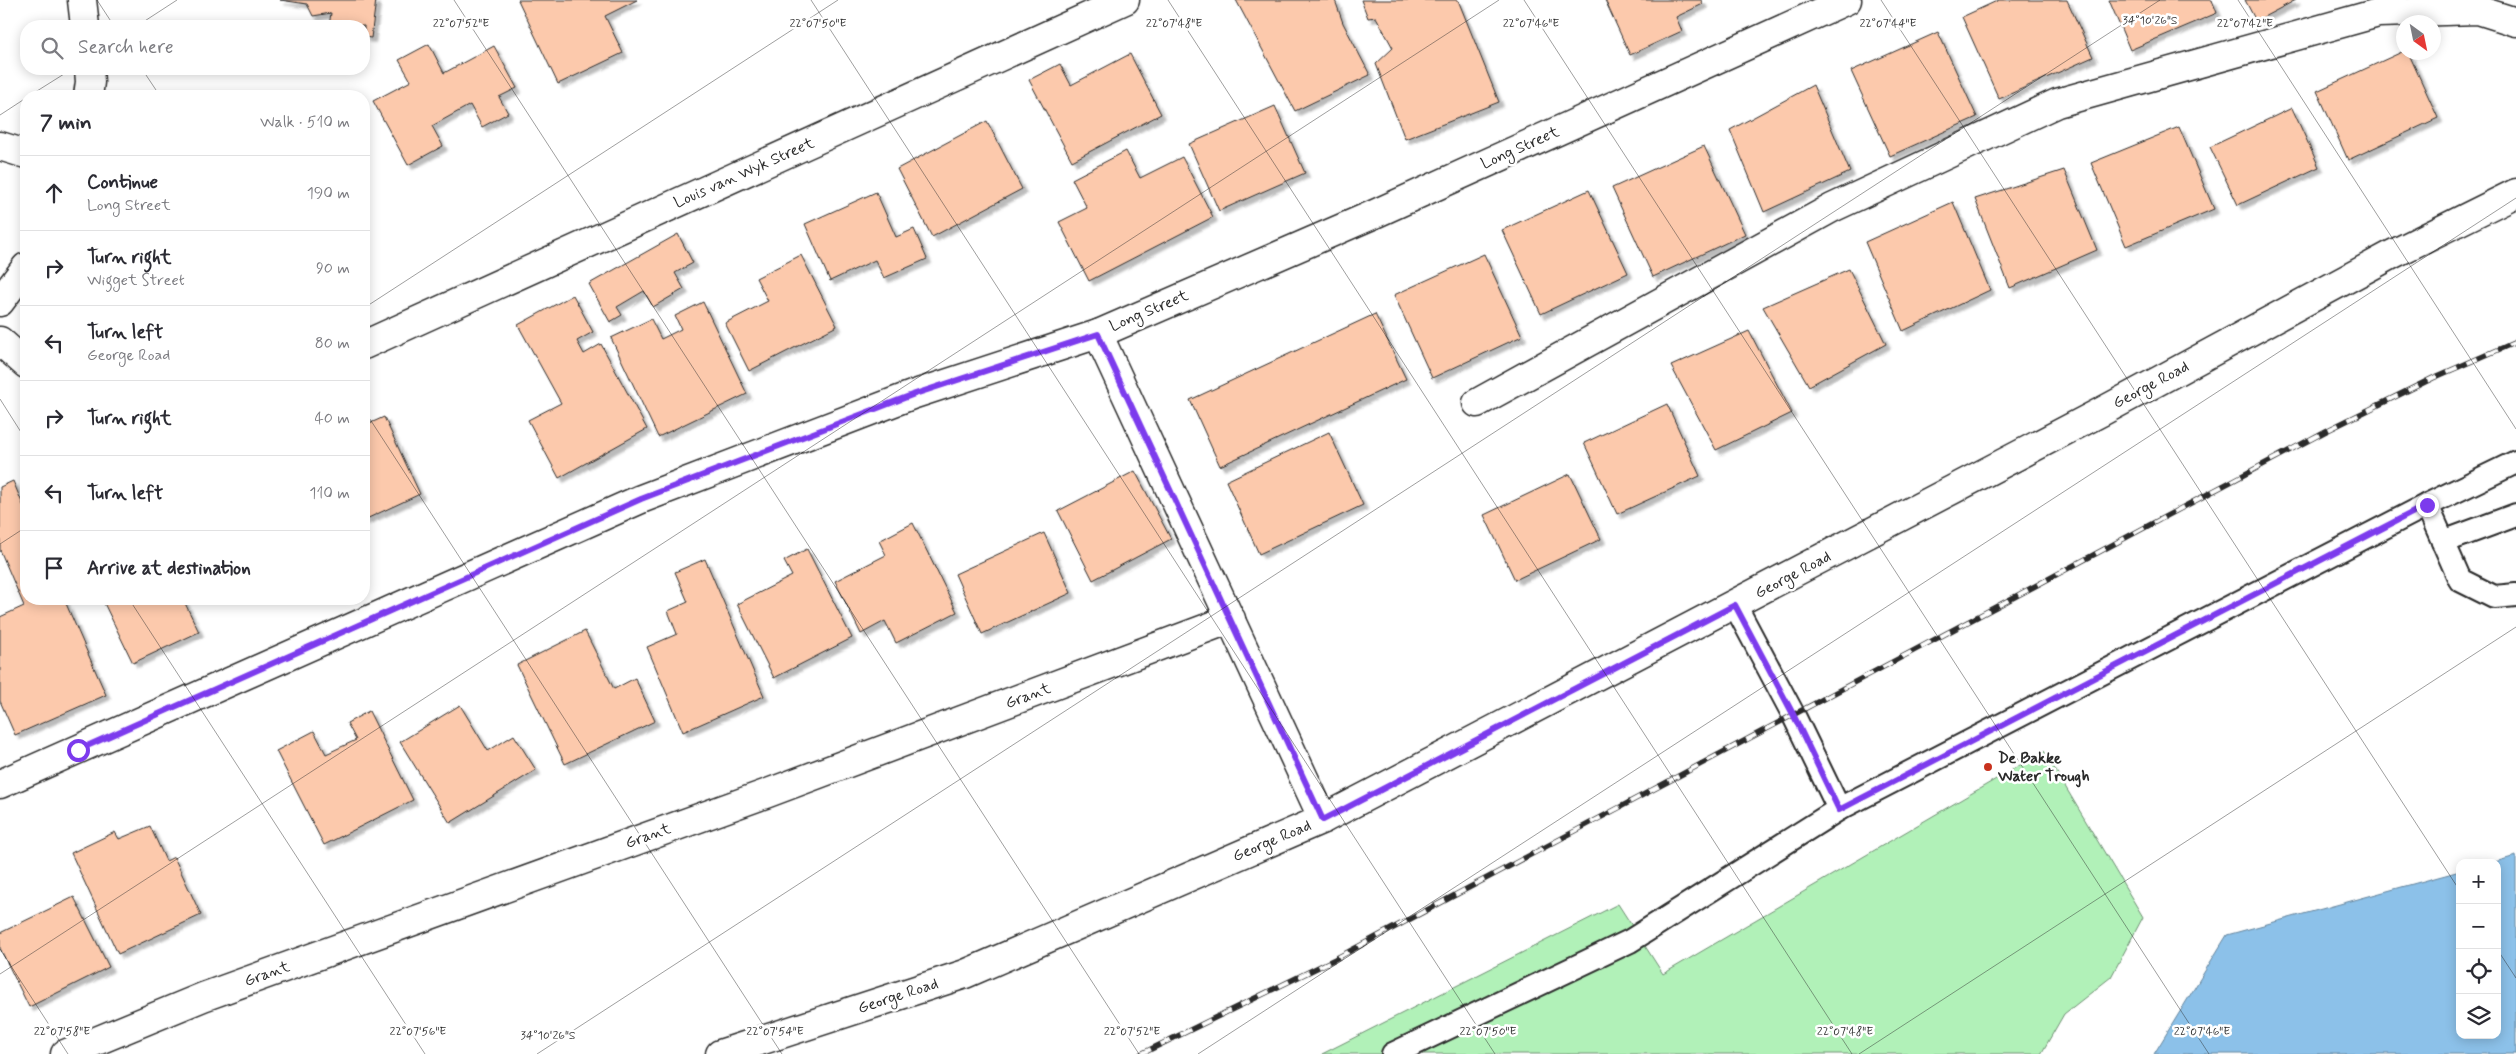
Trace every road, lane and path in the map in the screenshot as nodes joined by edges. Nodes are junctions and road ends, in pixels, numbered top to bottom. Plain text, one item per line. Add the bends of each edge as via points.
1 (82, 0) edge
2 (1125, 0) edge
3 (1847, 0) edge
4 (84, 20) edge
5 (2516, 22) edge
6 (89, 75) edge
7 (89, 90) edge
8 (0, 146) edge
9 (20, 152) edge
10 (2516, 193) edge
11 (20, 275) edge
12 (0, 302) edge
13 (1098, 334) junction
14 (0, 340) edge
15 (370, 342) edge
16 (20, 358) edge
17 (1477, 403) dead end
18 (2516, 462) edge
19 (2427, 505) junction
20 (2516, 515) edge
21 (2443, 542) junction
22 (2516, 595) edge
23 (1735, 605) junction
24 (1231, 619) junction
25 (0, 784) edge
26 (1839, 810) junction
27 (1323, 820) junction
28 (65, 1054) edge
29 (720, 1054) edge
30 (1393, 1054) edge

1 - 4 street
2 - 15 street, Louis van Wyk Street
3 - 13 street, Long Street via 1379,212
5 - 17 street via 2478,10 2378,14 2057,103 1832,208
6 - 7 street
8 - 9 street
10 - 23 street, George Road via 2393,254
11 - 12 street
13 - 24 street
13 - 25 street, Long Street via 912,395 641,499
14 - 16 street
18 - 19 lane
19 - 21 lane
19 - 26 lane
20 - 21 lane
21 - 22 lane via 2460,580 2494,597
23 - 26 lane
23 - 27 street, George Road
24 - 27 street
24 - 28 street, Grant via 768,793 203,997
26 - 30 lane via 1630,941
27 - 29 street, George Road via 966,974

